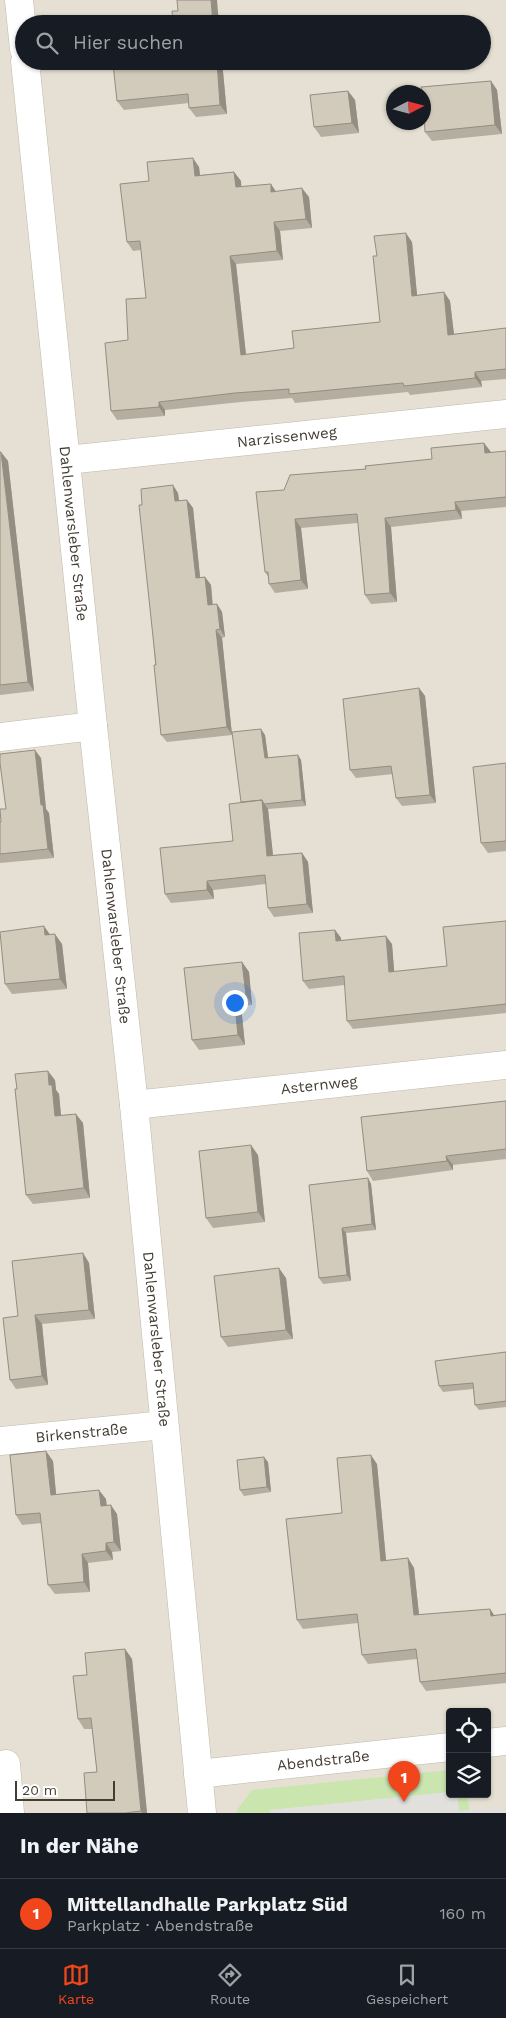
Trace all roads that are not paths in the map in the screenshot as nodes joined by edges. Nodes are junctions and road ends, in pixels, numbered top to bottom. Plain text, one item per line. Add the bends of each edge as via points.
1 (19, 0) edge
2 (21, 15) edge
3 (26, 70) edge
4 (506, 414) edge
5 (67, 460) junction
6 (93, 726) junction
7 (0, 737) edge
8 (506, 1065) edge
9 (134, 1105) junction
10 (164, 1425) junction
11 (0, 1441) edge
12 (506, 1741) edge
13 (491, 1743) edge
14 (446, 1747) edge
15 (6, 1764) dead end
16 (198, 1774) junction
17 (10, 1813) edge
18 (202, 1813) edge

1 - 2 street
3 - 5 street, Dahlenwarsleber Straße
4 - 5 street, Narzissenweg
5 - 6 street, Dahlenwarsleber Straße
6 - 7 street
6 - 9 street, Dahlenwarsleber Straße
8 - 9 street, Asternweg
9 - 10 street, Dahlenwarsleber Straße
10 - 11 street, Birkenstraße
10 - 16 street, Dahlenwarsleber Straße
12 - 13 street
14 - 16 street, Abendstraße
15 - 17 street
16 - 18 street, Dahlenwarsleber Straße

